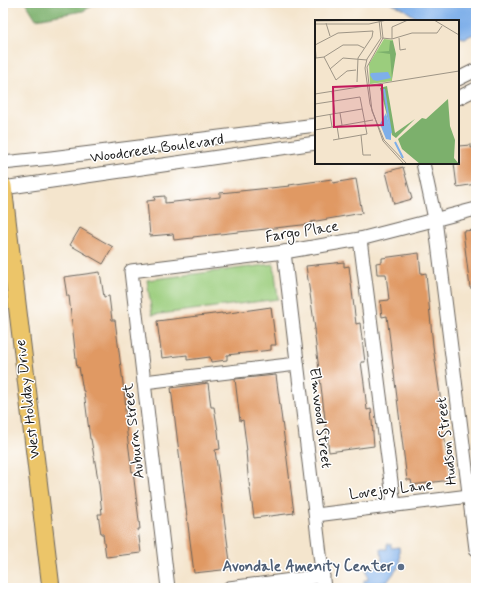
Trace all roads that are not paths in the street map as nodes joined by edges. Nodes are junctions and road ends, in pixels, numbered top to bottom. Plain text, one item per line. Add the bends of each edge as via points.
1 (476, 70) edge
2 (459, 78) edge
3 (476, 89) edge
4 (459, 98) edge
5 (315, 125) edge
6 (315, 143) edge
7 (3, 163) edge
8 (423, 164) edge
9 (3, 187) edge
10 (476, 209) edge
11 (435, 219) junction
12 (360, 239) junction
13 (284, 252) junction
14 (131, 271) joint
15 (297, 364) junction
16 (144, 382) junction
17 (472, 481) edge
18 (469, 496) junction
19 (394, 505) junction
20 (316, 515) junction
21 (476, 549) edge
22 (323, 582) edge
23 (51, 588) edge
24 (168, 588) edge
25 (229, 588) edge

1 - 2 street
3 - 4 street
5 - 7 street, Woodcreek Boulevard
6 - 9 street, Woodcreek Boulevard
8 - 11 street, Hudson Street
9 - 23 main road, West Holiday Drive
10 - 11 street, Fargo Place
11 - 12 street, Fargo Place
11 - 17 street, Hudson Street
12 - 13 street, Fargo Place
12 - 19 street
13 - 14 street, Fargo Place
13 - 15 street, Elmwood Street
14 - 16 street, Auburn Street
15 - 16 street
15 - 20 street, Elmwood Street
16 - 24 street, Auburn Street
17 - 18 street, Hudson Street
18 - 19 street, Lovejoy Lane
18 - 21 street, Hudson Street
19 - 20 street, Lovejoy Lane
20 - 22 street, Elmwood Street
22 - 25 street

